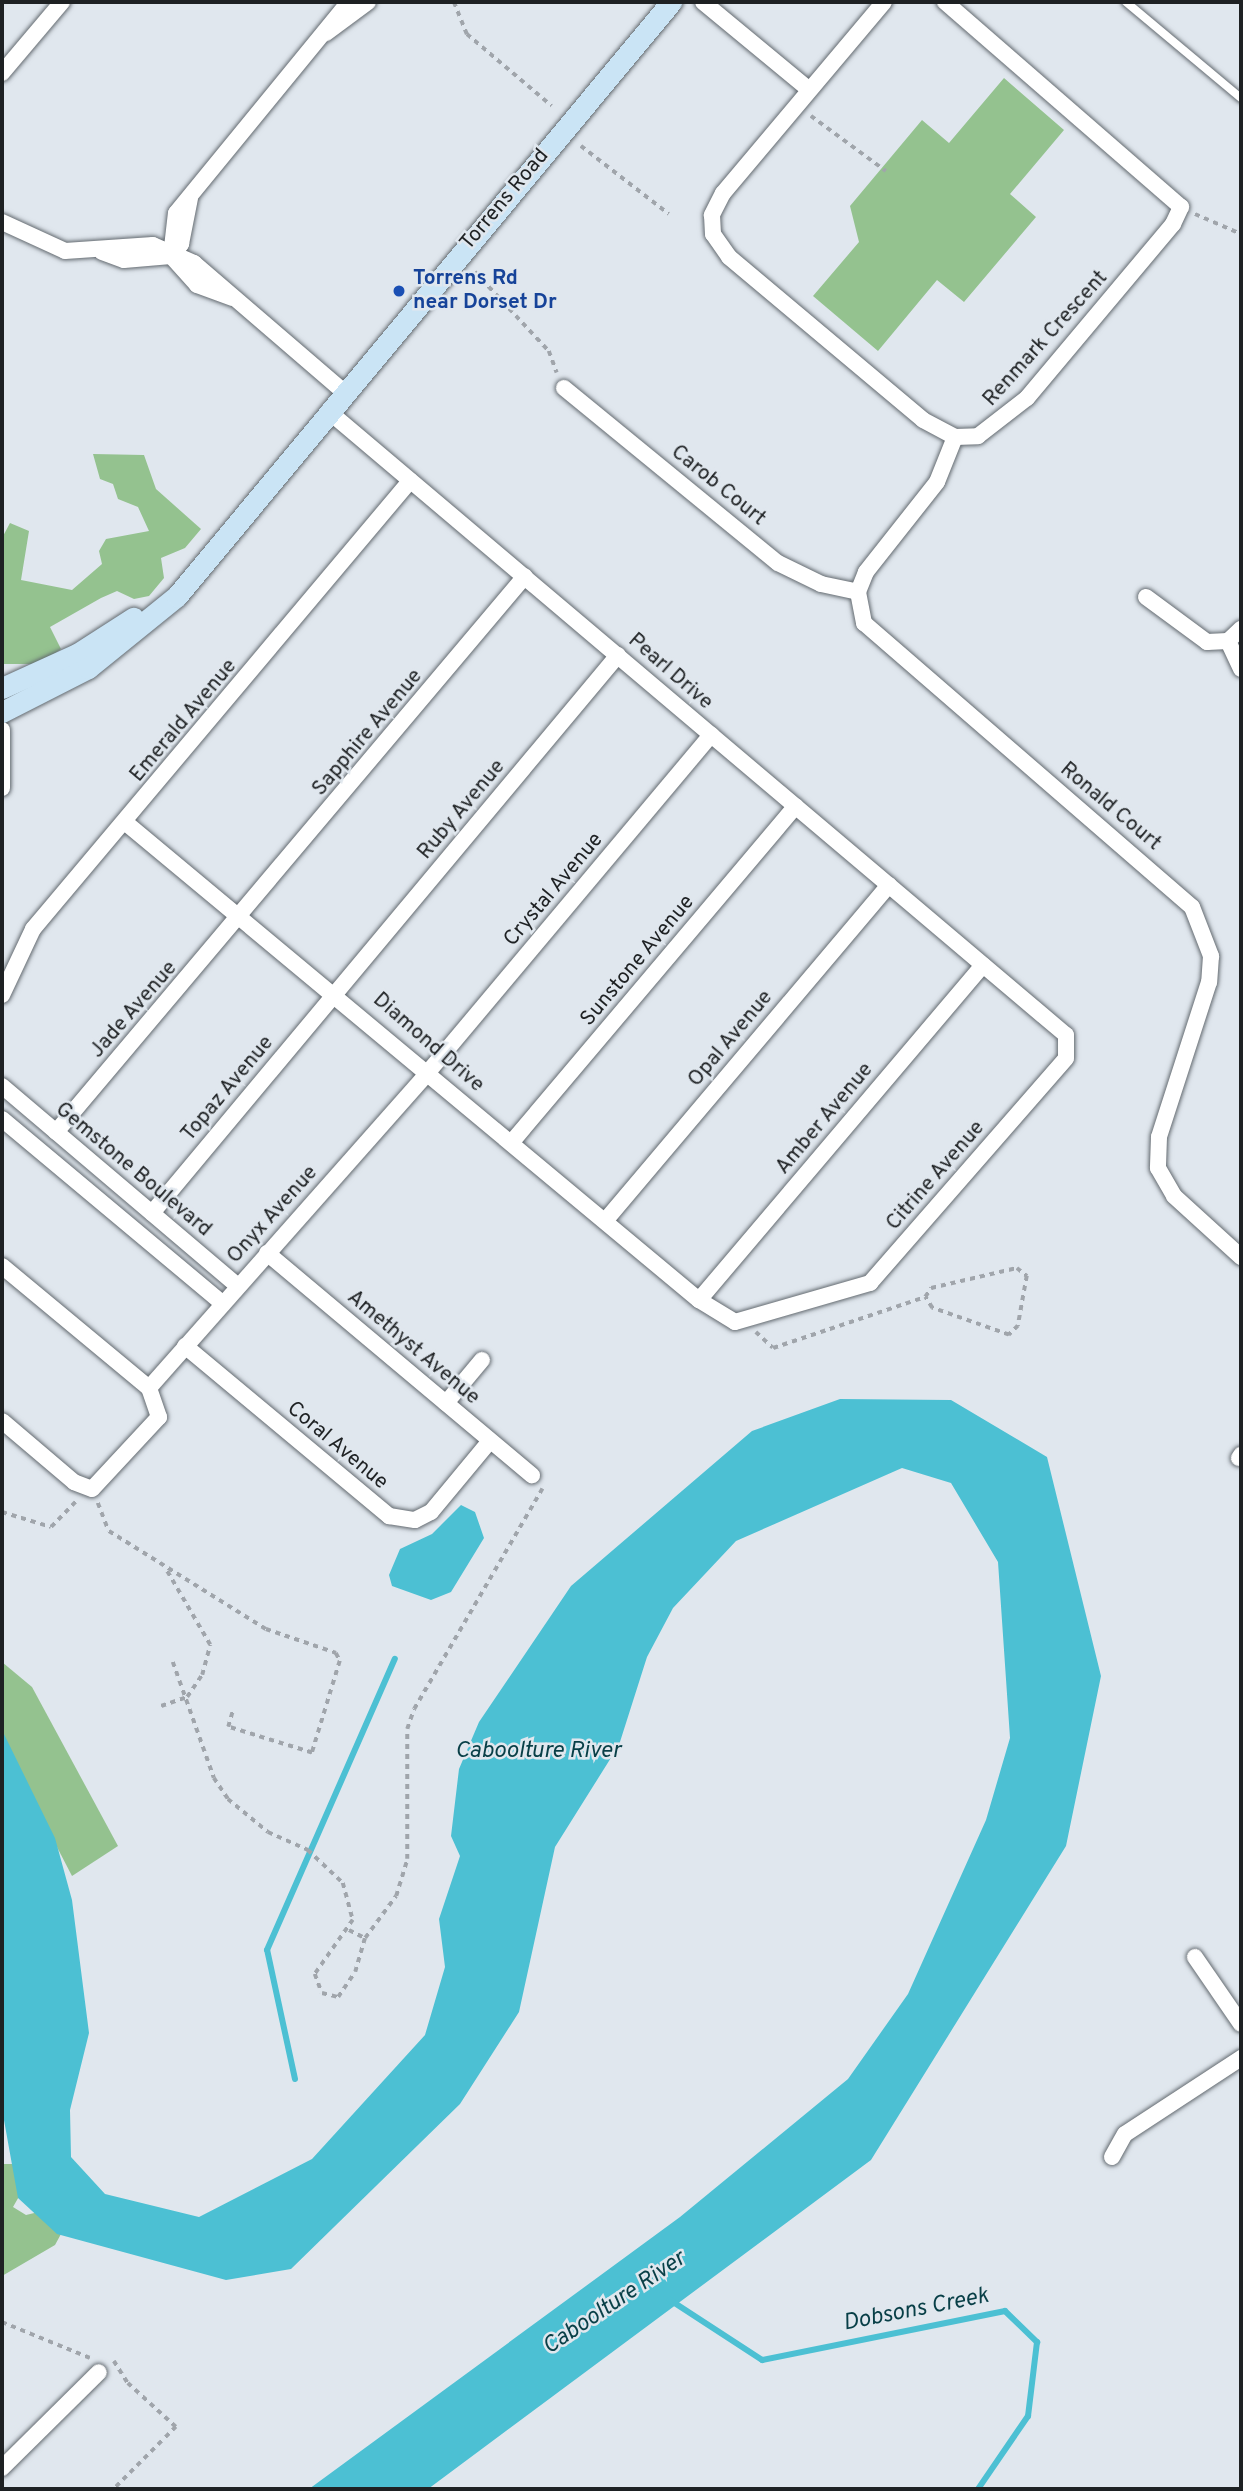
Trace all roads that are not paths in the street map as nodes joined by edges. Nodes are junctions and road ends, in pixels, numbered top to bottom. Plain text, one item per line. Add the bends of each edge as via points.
1 (62, 2) edge
2 (349, 2) edge
3 (368, 2) edge
4 (671, 2) edge
5 (703, 2) edge
6 (884, 2) edge
7 (945, 2) edge
8 (1126, 2) edge
9 (324, 34) junction
10 (2, 73) edge
11 (808, 89) junction
12 (1241, 98) edge
13 (2, 222) edge
14 (171, 256) junction
15 (564, 388) road end
16 (344, 392) junction
17 (328, 411) junction
18 (955, 437) junction
19 (411, 481) junction
20 (204, 558) junction
21 (525, 576) junction
22 (858, 592) junction
23 (1146, 597) dead end
24 (1241, 629) edge
25 (1228, 641) junction
26 (618, 655) junction
27 (1241, 669) edge
28 (2, 688) edge
29 (2, 712) edge
30 (2, 730) edge
31 (711, 735) junction
32 (2, 788) edge
33 (796, 806) junction
34 (126, 823) junction
35 (889, 885) junction
36 (243, 916) junction
37 (983, 965) junction
38 (337, 993) junction
39 (2, 995) edge
40 (429, 1071) junction
41 (2, 1086) edge
42 (2, 1119) edge
43 (56, 1132) junction
44 (512, 1143) junction
45 (152, 1213) junction
46 (605, 1221) junction
47 (267, 1253) junction
48 (1241, 1257) edge
49 (2, 1266) edge
50 (238, 1286) junction
51 (699, 1300) junction
52 (222, 1303) junction
53 (185, 1346) junction
54 (482, 1360) dead end
55 (149, 1388) junction
56 (446, 1403) junction
57 (2, 1421) edge
58 (490, 1441) junction
59 (532, 1475) road end
60 (1195, 1957) dead end
61 (1241, 2024) edge
62 (1241, 2058) edge
63 (1112, 2157) dead end
64 (100, 2363) road end
65 (2, 2468) edge

1 - 10 street
2 - 9 street
3 - 9 street
4 - 16 main road, Torrens Road
5 - 11 street
6 - 11 street
7 - 18 street, Renmark Crescent via 1181,207 1173,224 1027,398 989,430
8 - 12 lane
9 - 14 street via 190,198 181,244
11 - 18 street via 723,193 712,215 715,240 923,420
13 - 14 street via 65,251 102,252 124,260
14 - 16 street via 197,285 232,298
15 - 22 street, Carob Court via 778,563 821,584
16 - 17 main road, Torrens Road
17 - 19 street, Pearl Drive
17 - 20 main road, Torrens Road
18 - 22 street via 937,482 866,572
19 - 21 street, Pearl Drive
19 - 34 street, Emerald Avenue
20 - 28 main road, Torrens Road via 104,638
20 - 29 main road, Torrens Road via 177,596 113,651
21 - 26 street, Pearl Drive
21 - 36 street, Sapphire Avenue
22 - 48 street, Ronald Court via 864,623 875,635 1192,907 1211,956 1209,982 1159,1137 1158,1168 1174,1196
23 - 25 street via 1190,633 1207,642
24 - 25 street
25 - 27 street
26 - 31 street, Pearl Drive
26 - 38 street, Ruby Avenue
30 - 32 street
31 - 33 street, Pearl Drive
31 - 40 street, Crystal Avenue
33 - 35 street, Pearl Drive
33 - 44 street, Sunstone Avenue
34 - 36 street, Diamond Drive
34 - 39 street, Emerald Avenue via 33,929
35 - 37 street, Pearl Drive
35 - 46 street, Opal Avenue
36 - 38 street, Diamond Drive
36 - 43 street, Jade Avenue
37 - 51 street, Amber Avenue
37 - 51 street, Citrine Avenue via 1066,1035 1066,1058 870,1283 735,1322
38 - 40 street, Diamond Drive
38 - 45 street, Topaz Avenue
40 - 44 street, Diamond Drive
40 - 47 street, Onyx Avenue
41 - 43 street, Gemstone Boulevard
42 - 52 street
43 - 45 street, Gemstone Boulevard
44 - 46 street, Diamond Drive
45 - 50 street, Gemstone Boulevard
46 - 51 street, Diamond Drive
47 - 50 street, Onyx Avenue
47 - 56 street, Amethyst Avenue
49 - 55 street
50 - 52 street, Onyx Avenue
52 - 53 street, Onyx Avenue
53 - 55 street, Onyx Avenue
53 - 58 street, Coral Avenue via 389,1516 415,1520 431,1512
54 - 56 street
55 - 57 street via 159,1417 92,1489 74,1482
56 - 58 street, Amethyst Avenue
58 - 59 street, Amethyst Avenue
60 - 61 street
62 - 63 street via 1125,2134
64 - 65 street

